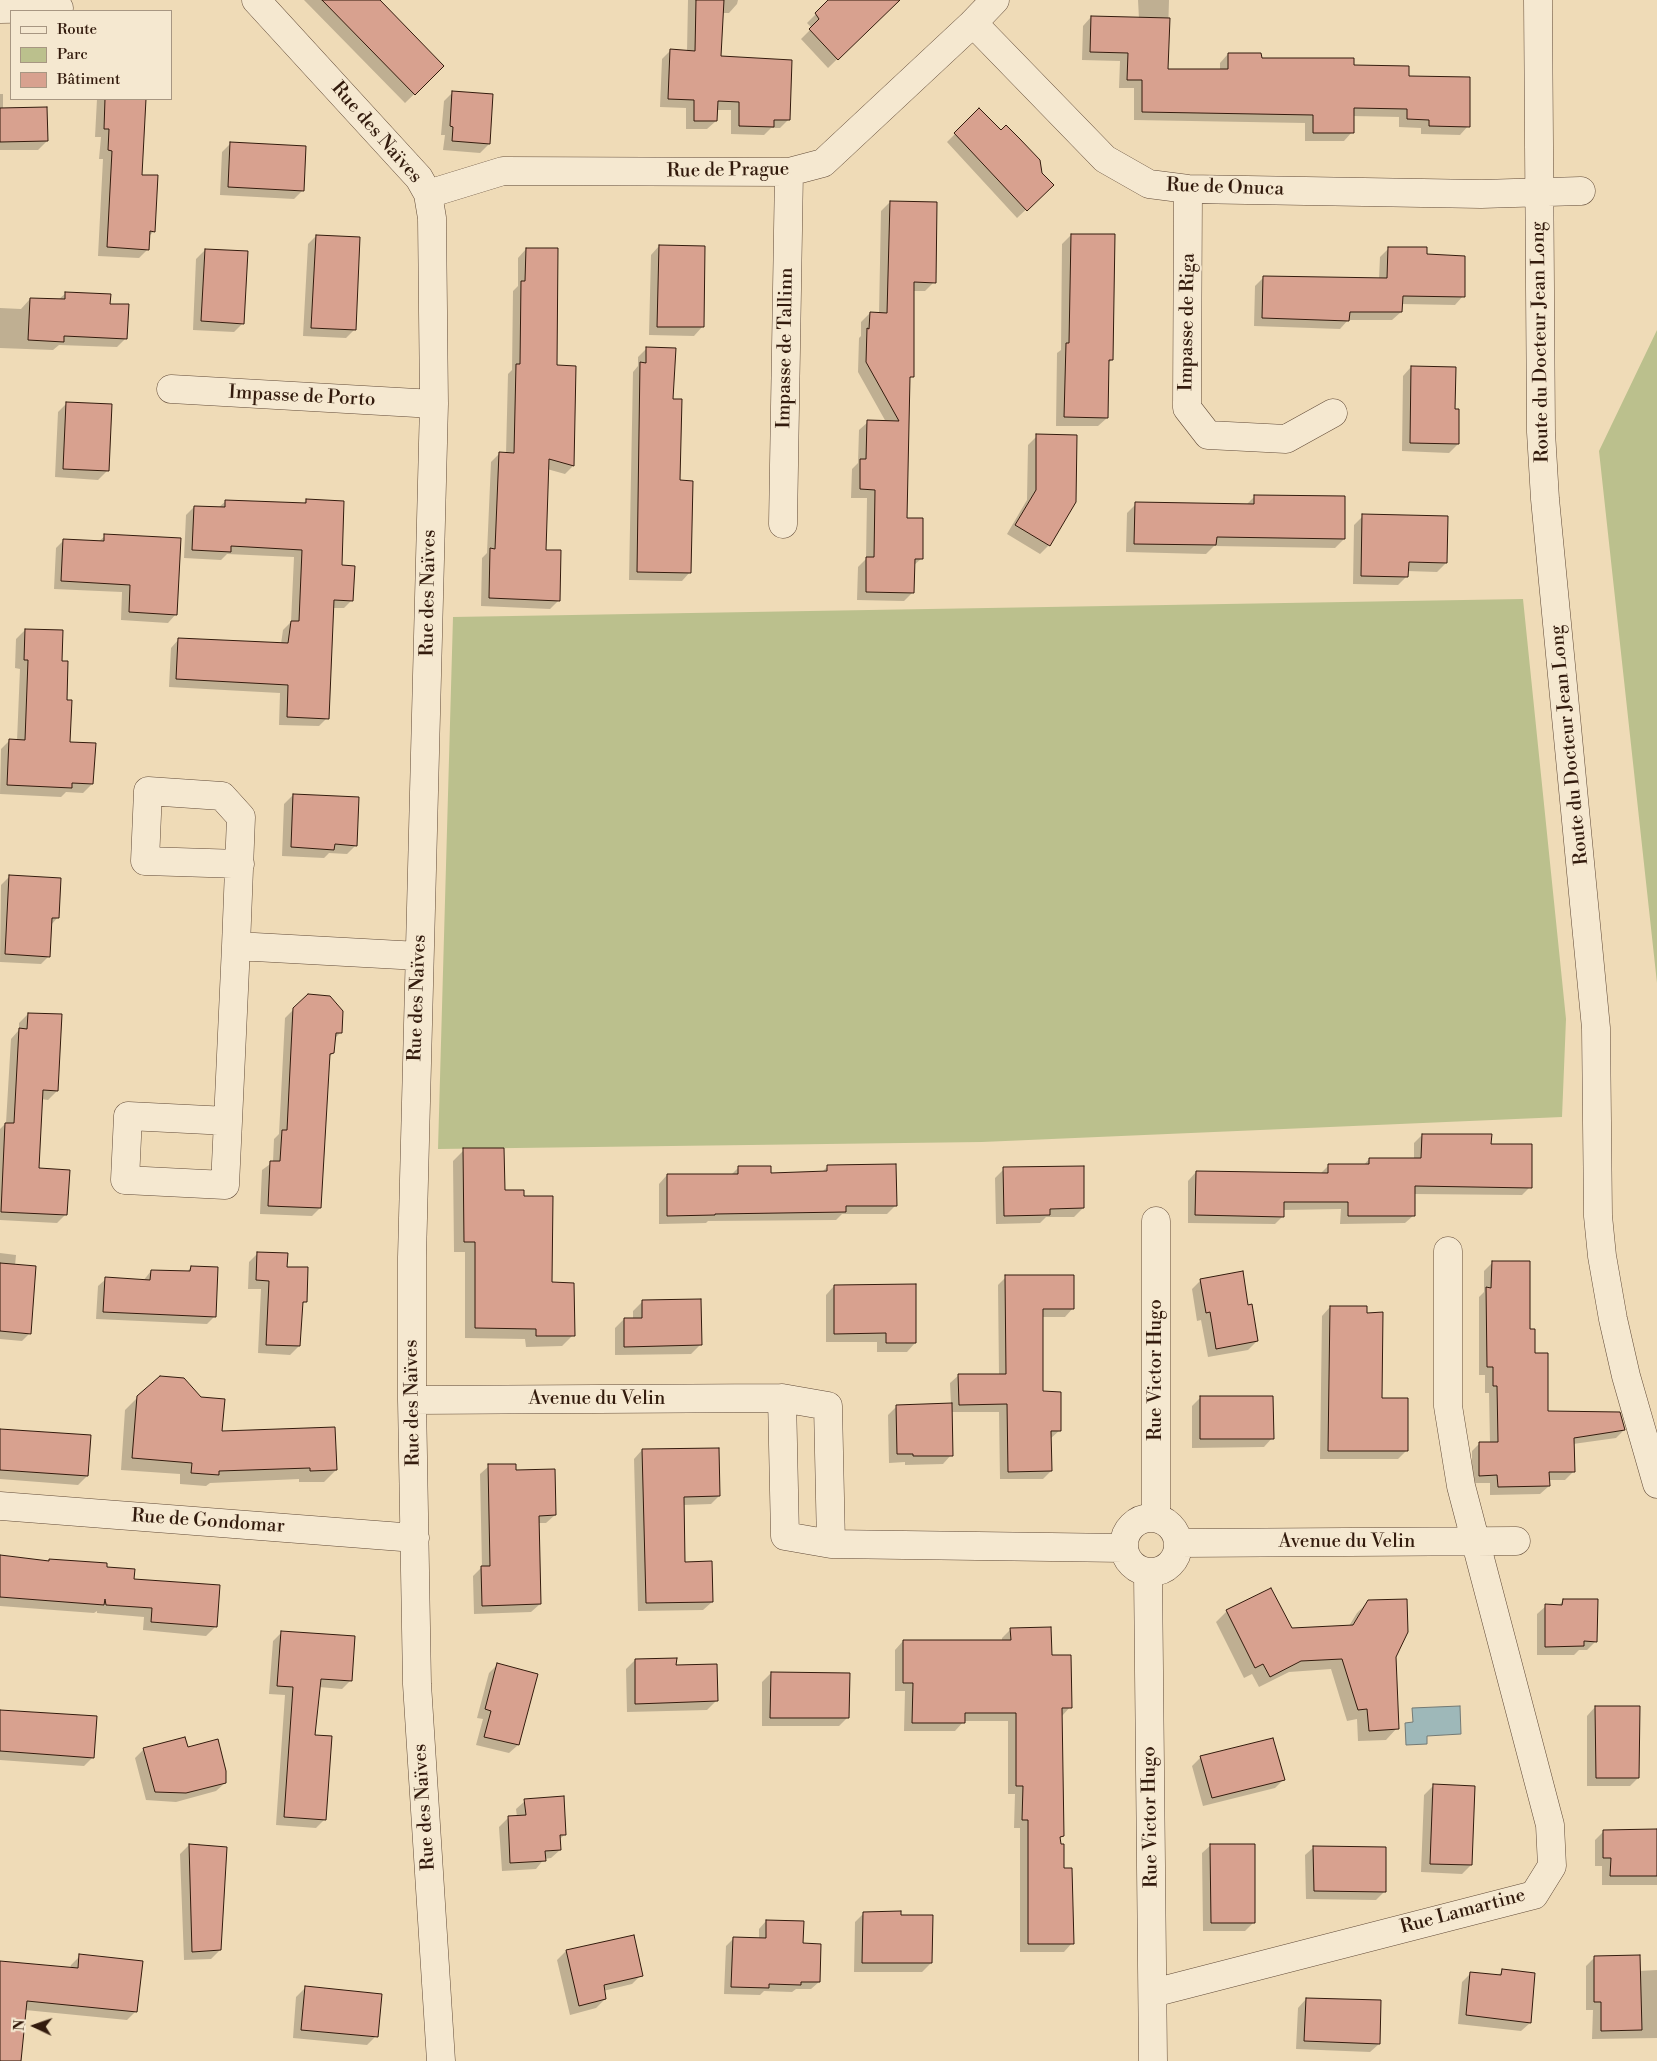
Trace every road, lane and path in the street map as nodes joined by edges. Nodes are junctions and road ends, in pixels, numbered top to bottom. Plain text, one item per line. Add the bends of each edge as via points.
1 (256, 0) edge
2 (995, 0) edge
3 (1538, 0) edge
4 (59, 8) dead end
5 (0, 9) edge
6 (973, 23) junction
7 (789, 172) junction
8 (1188, 190) junction
9 (1581, 191) dead end
10 (1539, 192) junction
11 (428, 194) junction
12 (171, 389) dead end
13 (434, 404) junction
14 (1333, 413) dead end
15 (783, 524) dead end
16 (240, 864) dead end
17 (236, 946) junction
18 (419, 956) junction
19 (228, 1121) dead end
20 (1156, 1221) dead end
21 (1448, 1252) dead end
22 (782, 1398) junction
23 (412, 1400) junction
24 (1657, 1484) edge
25 (0, 1506) edge
26 (1156, 1518) junction
27 (415, 1538) junction
28 (1516, 1541) dead end
29 (1179, 1542) junction
30 (1477, 1542) junction
31 (831, 1544) junction
32 (1123, 1548) junction
33 (1148, 1573) junction
34 (1153, 1992) junction
35 (441, 2061) edge
36 (1153, 2061) edge

1 - 11 street, Rue des Naïves via 419,178
2 - 6 street, Rue de Prague
3 - 10 street, Route du Docteur Jean Long
4 - 5 street
6 - 7 street, Rue de Prague via 823,163
6 - 8 street, Rue de Onuca via 1105,159 1149,184
7 - 11 street, Rue de Prague via 503,171
7 - 15 street, Impasse de Tallinn
8 - 10 street, Rue de Onuca
8 - 14 street, Impasse de Riga via 1187,408 1208,435 1286,439
9 - 10 street, Rue de Onuca
10 - 24 street, Route du Docteur Jean Long via 1541,432 1596,1028 1598,1216 1613,1319
11 - 13 street, Rue des Naïves via 432,218
12 - 13 street, Impasse de Porto
13 - 18 street, Rue des Naïves
16 - 17 street
17 - 18 street
17 - 19 street
18 - 23 street, Rue des Naïves
20 - 26 street, Rue Victor Hugo
21 - 30 street, Rue Lamartine via 1448,1406 1461,1486
22 - 23 street, Avenue du Velin
22 - 31 street via 785,1536
22 - 31 street, Avenue du Velin via 828,1406
23 - 27 street, Rue des Naïves
25 - 27 street, Rue de Gondomar
26 - 29 street via 1172,1527
26 - 32 street via 1132,1525
27 - 35 street, Rue des Naïves via 416,1684
28 - 30 street, Avenue du Velin
29 - 30 street, Avenue du Velin
29 - 33 street via 1173,1562 1157,1572
30 - 34 street, Rue Lamartine via 1550,1825 1552,1866 1534,1895
31 - 32 street
32 - 33 street via 1135,1567
33 - 34 street, Rue Victor Hugo
34 - 36 street, Rue Victor Hugo

